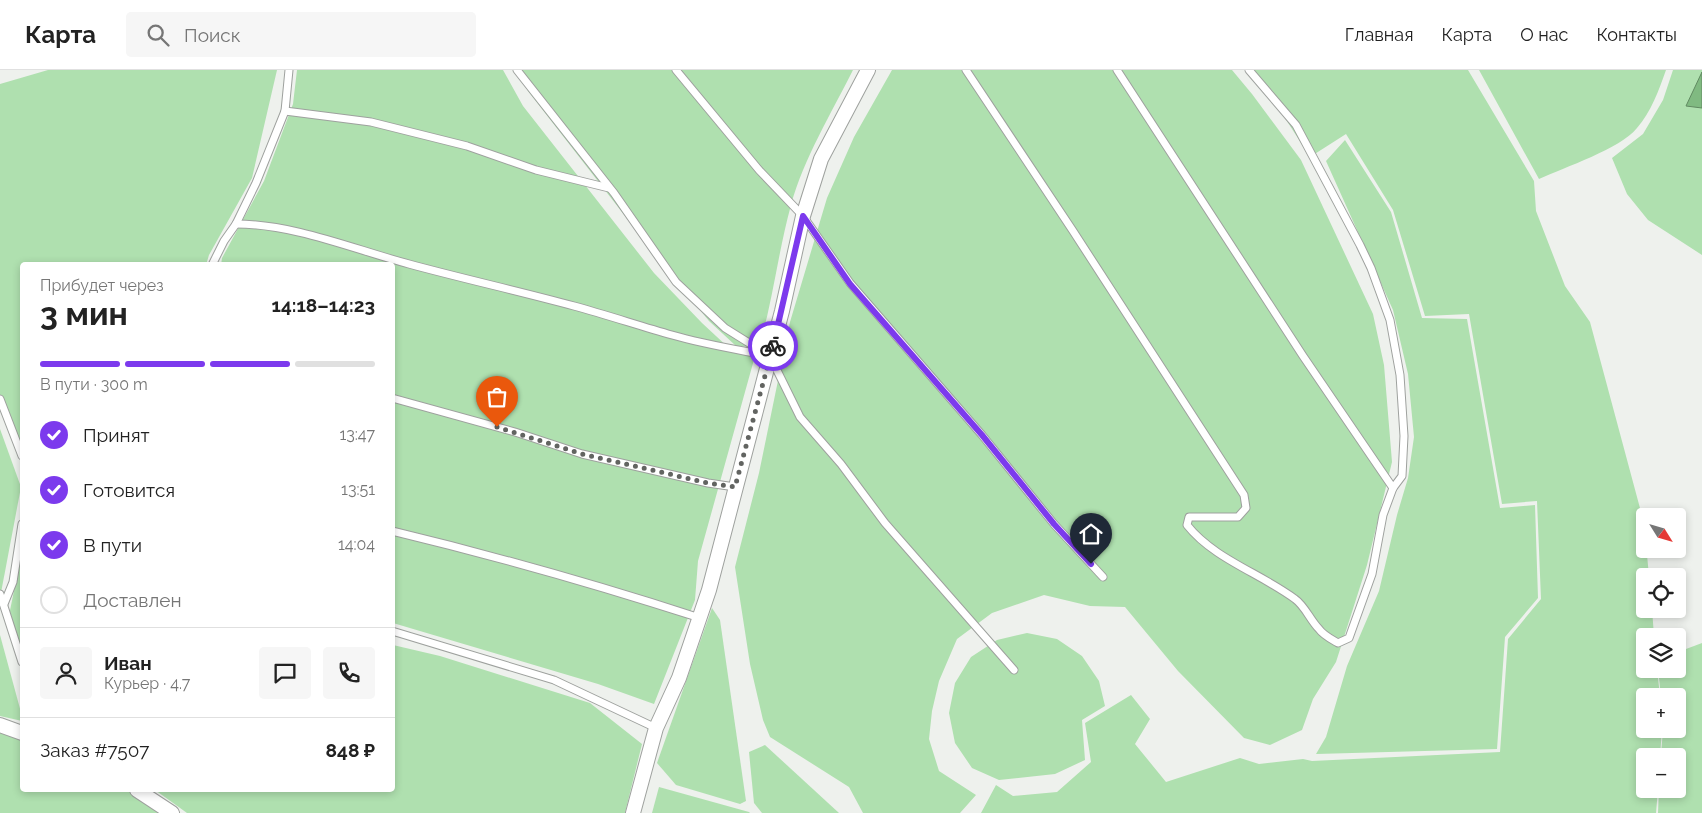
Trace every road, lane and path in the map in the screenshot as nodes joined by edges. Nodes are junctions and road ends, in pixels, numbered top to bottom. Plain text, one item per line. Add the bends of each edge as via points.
1 (289, 70) edge
2 (517, 70) edge
3 (676, 70) edge
4 (868, 70) edge
5 (966, 70) edge
6 (1117, 70) edge
7 (1250, 70) edge
8 (285, 111) junction
9 (610, 188) junction
10 (803, 216) junction
11 (236, 224) junction
12 (214, 262) edge
13 (770, 356) junction
14 (0, 399) edge
15 (395, 399) edge
16 (20, 451) edge
17 (735, 487) junction
18 (1393, 488) junction
19 (395, 532) edge
20 (20, 537) edge
21 (1103, 577) dead end
22 (0, 594) edge
23 (4, 604) junction
24 (700, 618) junction
25 (395, 632) edge
26 (20, 657) edge
27 (1014, 670) dead end
28 (0, 725) edge
29 (656, 728) junction
30 (20, 731) edge
31 (140, 792) edge
32 (172, 813) edge
33 (633, 813) edge

1 - 8 lane
2 - 9 lane
3 - 10 lane via 759,170
4 - 10 street via 821,160
5 - 18 lane via 1244,495 1246,508 1238,517 1189,517 1187,524 1196,536 1298,601 1320,631 1338,643 1349,638 1356,620 1372,574 1383,515
6 - 18 lane
7 - 18 lane via 1296,125 1360,245 1390,320 1400,375 1404,436 1402,476
8 - 9 lane via 371,122 468,146 536,170
8 - 11 lane
9 - 13 lane via 676,282 725,328
10 - 13 street
10 - 21 lane via 850,284
11 - 12 lane
11 - 13 lane via 259,224 310,236 672,335
13 - 17 street
13 - 27 lane via 800,417 841,464 890,530
14 - 16 lane
15 - 17 lane via 582,454
17 - 24 street
19 - 24 lane via 591,583
20 - 23 lane via 13,582
22 - 23 lane
23 - 26 lane
24 - 29 street via 679,678
25 - 29 lane via 554,680
28 - 30 street
29 - 33 street
31 - 32 street

